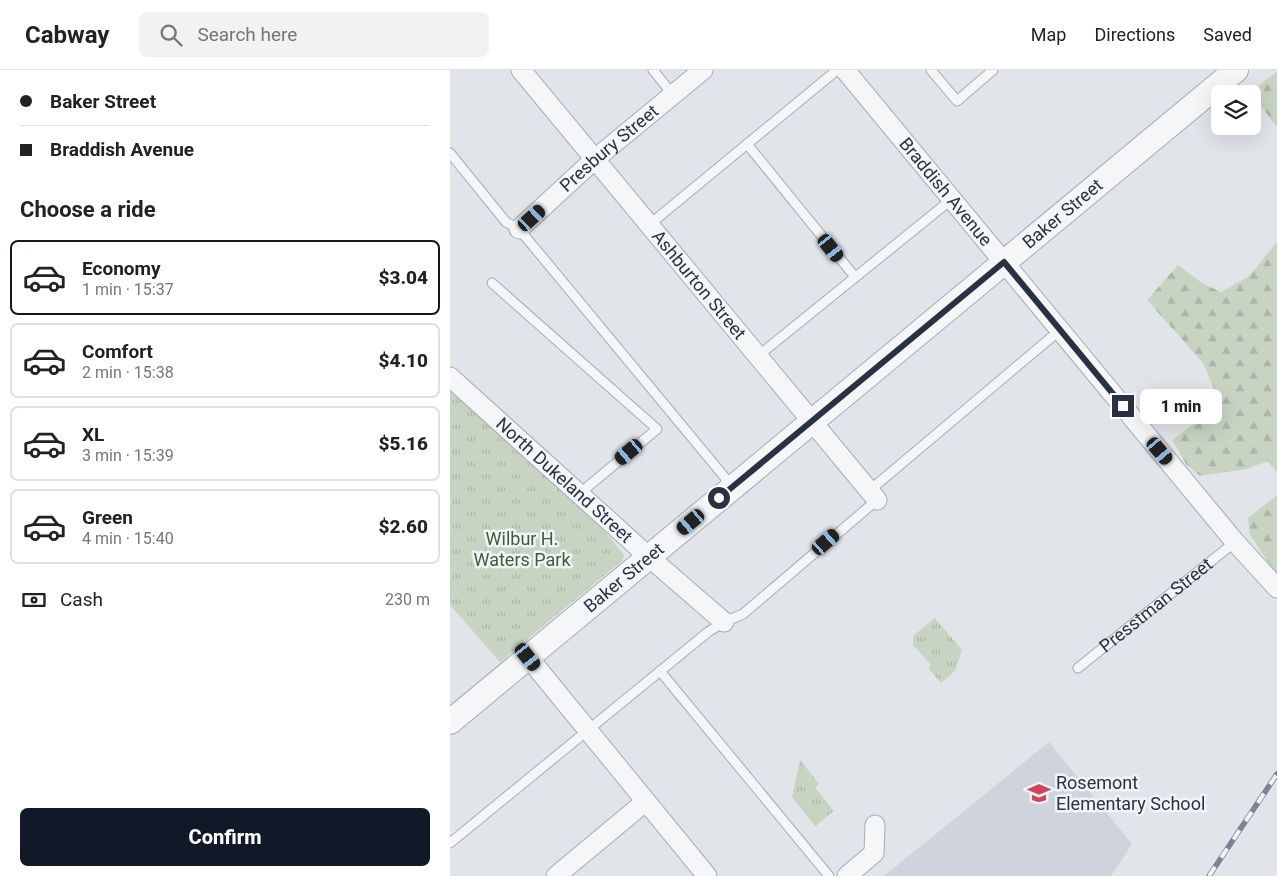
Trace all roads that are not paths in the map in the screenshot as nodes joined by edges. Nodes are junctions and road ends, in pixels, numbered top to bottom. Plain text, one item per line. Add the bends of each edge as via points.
1 (521, 70) edge
2 (653, 70) edge
3 (702, 70) edge
4 (837, 70) edge
5 (845, 70) edge
6 (931, 70) edge
7 (993, 70) edge
8 (1236, 70) edge
9 (673, 94) junction
10 (747, 144) junction
11 (450, 153) edge
12 (595, 160) junction
13 (952, 199) junction
14 (649, 225) junction
15 (519, 229) junction
16 (1004, 262) junction
17 (855, 277) junction
18 (492, 283) dead end
19 (1060, 330) junction
20 (758, 356) junction
21 (450, 377) edge
22 (812, 421) junction
23 (733, 487) junction
24 (579, 494) junction
25 (873, 495) junction
26 (1235, 542) junction
27 (649, 557) junction
28 (1277, 588) edge
29 (724, 622) junction
30 (528, 657) junction
31 (1078, 668) dead end
32 (660, 671) junction
33 (450, 722) edge
34 (587, 730) junction
35 (645, 802) junction
36 (875, 825) dead end
37 (450, 843) edge
38 (705, 875) edge
39 (556, 876) edge
40 (830, 876) edge
41 (846, 876) edge

1 - 12 street, Ashburton Street
2 - 9 lane
3 - 9 street, Presbury Street
4 - 10 lane
5 - 13 street, Braddish Avenue
6 - 7 lane via 957,101
8 - 16 street, Baker Street
9 - 12 street, Presbury Street
10 - 14 lane
10 - 17 lane
11 - 15 lane via 506,222
12 - 14 street, Ashburton Street
12 - 15 street, Presbury Street
13 - 16 street, Braddish Avenue
13 - 17 lane
14 - 20 street, Ashburton Street
15 - 23 lane
16 - 19 street, Braddish Avenue
16 - 22 street, Baker Street
17 - 20 lane
18 - 24 lane via 656,429
19 - 25 lane
19 - 26 street, Braddish Avenue
20 - 22 street, Ashburton Street
21 - 24 street, North Dukeland Street
22 - 23 street, Baker Street
22 - 25 street, Ashburton Street
23 - 27 street, Baker Street
24 - 27 street, North Dukeland Street
25 - 29 lane via 743,614
26 - 28 street, Braddish Avenue
26 - 31 lane, Presstman Street
27 - 29 street, North Dukeland Street
27 - 30 street, Baker Street
29 - 32 lane
30 - 33 street, Baker Street
30 - 34 street
32 - 34 lane
32 - 40 lane
34 - 35 street
34 - 37 lane
35 - 38 street
35 - 39 street
36 - 41 street via 874,853

